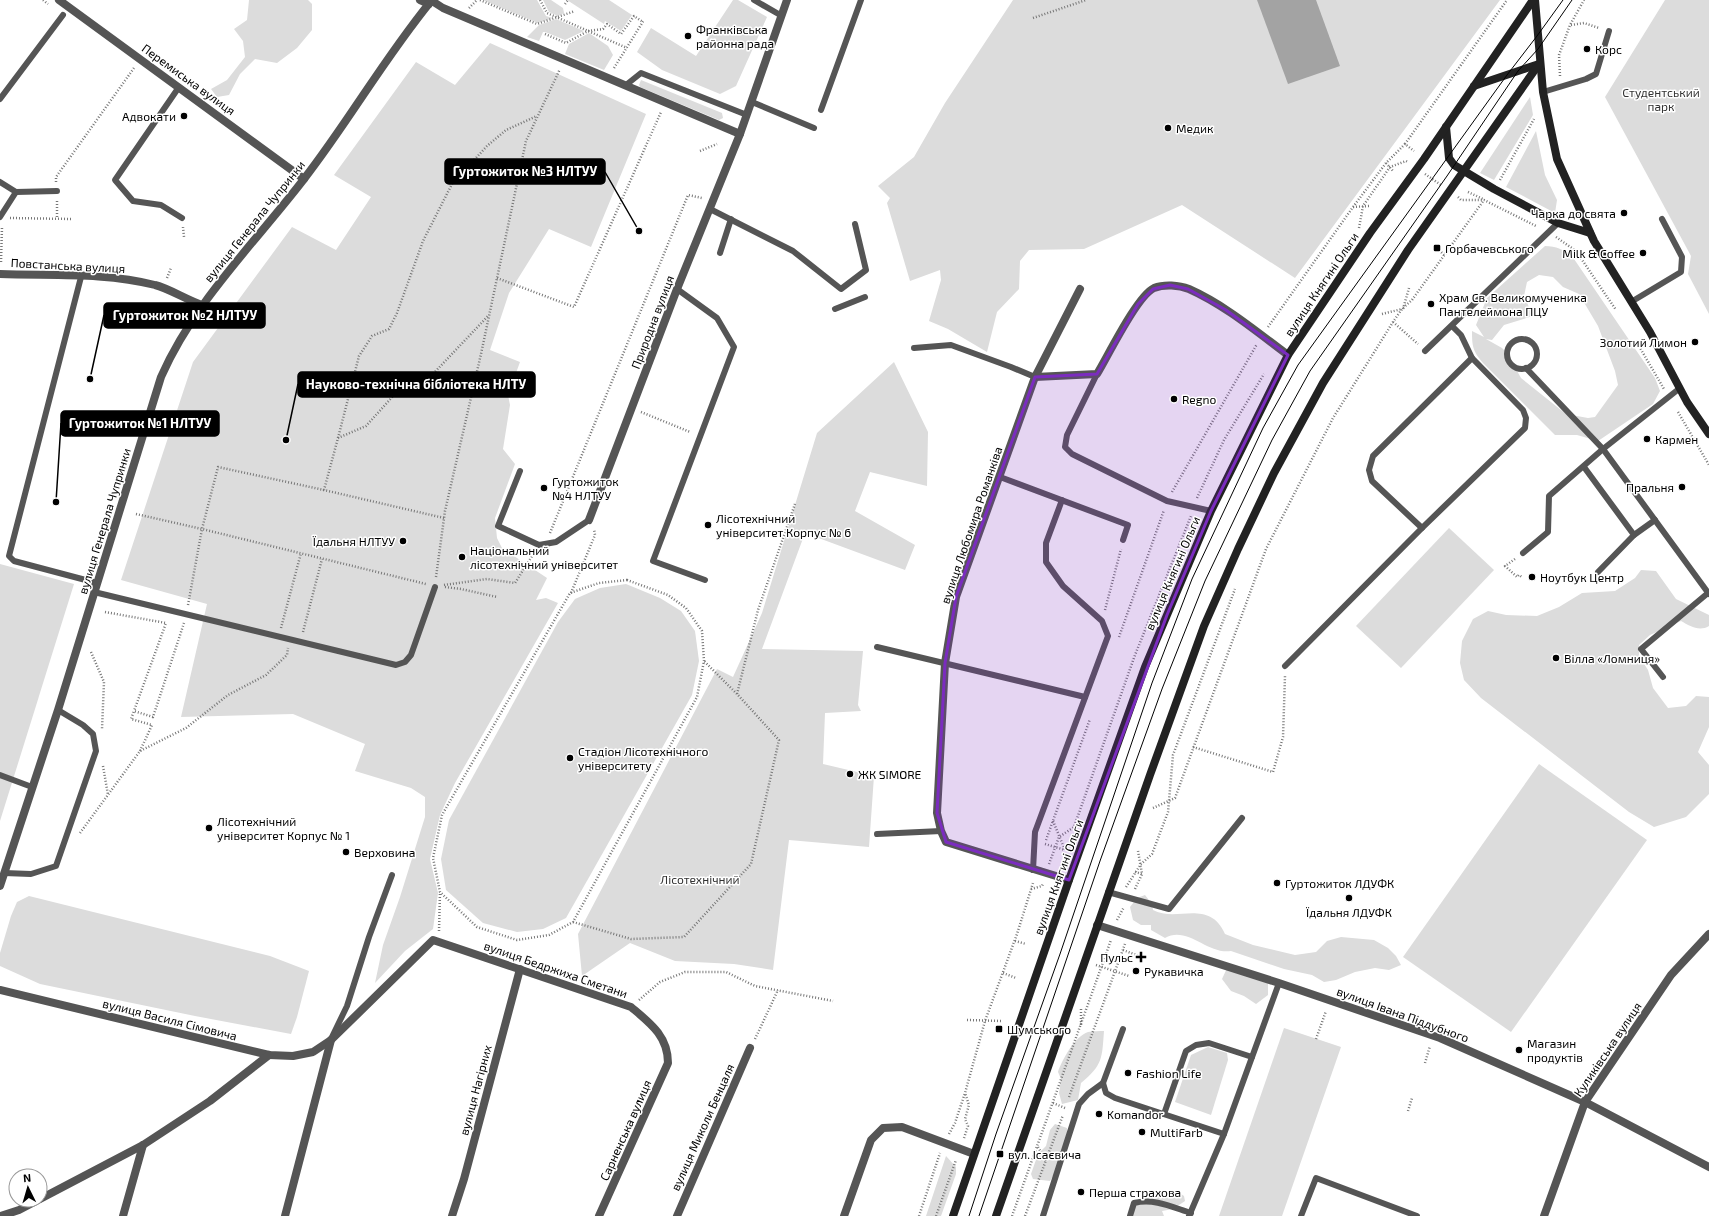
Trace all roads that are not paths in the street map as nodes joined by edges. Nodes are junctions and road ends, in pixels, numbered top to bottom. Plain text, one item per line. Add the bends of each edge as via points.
1 (59, 0) edge
2 (420, 0) edge
3 (754, 0) edge
4 (788, 0) edge
5 (861, 0) edge
6 (1534, 0) edge
7 (431, 2) edge
8 (63, 15) dead end
9 (782, 16) junction
10 (1609, 31) dead end
11 (1539, 64) junction
12 (626, 85) junction
13 (1474, 86) junction
14 (179, 87) junction
15 (1543, 92) junction
16 (0, 99) edge
17 (752, 102) junction
18 (821, 110) dead end
19 (747, 115) junction
20 (1446, 127) junction
21 (814, 128) dead end
22 (740, 134) junction
23 (1463, 170) junction
24 (304, 179) junction
25 (0, 182) edge
26 (56, 190) road end
27 (16, 192) junction
28 (710, 209) junction
29 (0, 217) edge
30 (182, 218) dead end
31 (730, 219) junction
32 (1662, 219) dead end
33 (1558, 223) junction
34 (855, 224) dead end
35 (1590, 233) junction
36 (720, 253) dead end
37 (0, 274) edge
38 (81, 276) junction
39 (677, 289) junction
40 (1080, 289) dead end
41 (864, 297) dead end
42 (1631, 302) junction
43 (202, 305) junction
44 (835, 309) dead end
45 (1452, 326) junction
46 (914, 348) dead end
47 (1426, 351) dead end
48 (1288, 355) junction
49 (1472, 358) junction
50 (1526, 368) junction
51 (1097, 374) junction
52 (1035, 377) junction
53 (1680, 388) junction
54 (1709, 434) edge
55 (1603, 449) junction
56 (1584, 467) junction
57 (520, 471) dead end
58 (1000, 477) junction
59 (1062, 500) junction
60 (1211, 511) junction
61 (589, 520) joint
62 (1655, 520) junction
63 (1422, 528) junction
64 (1634, 535) junction
65 (1124, 540) road end
66 (1523, 553) dead end
67 (1598, 572) dead end
68 (705, 580) dead end
69 (97, 583) junction
70 (435, 586) road end
71 (94, 592) junction
72 (1709, 593) edge
73 (877, 647) dead end
74 (945, 663) junction
75 (1285, 666) road end
76 (1663, 677) dead end
77 (1085, 697) junction
78 (58, 710) junction
79 (0, 775) edge
80 (32, 787) junction
81 (1242, 818) dead end
82 (941, 831) junction
83 (877, 834) dead end
84 (1033, 870) junction
85 (4, 873) junction
86 (392, 876) dead end
87 (1069, 880) junction
88 (0, 886) edge
89 (1108, 892) junction
90 (1097, 925) junction
91 (1709, 934) edge
92 (438, 942) joint
93 (520, 969) junction
94 (1278, 983) junction
95 (0, 990) edge
96 (1123, 1029) dead end
97 (331, 1040) junction
98 (750, 1048) road end
99 (668, 1053) joint
100 (269, 1055) junction
101 (1252, 1057) junction
102 (1103, 1083) junction
103 (1584, 1102) junction
104 (1164, 1114) junction
105 (1224, 1134) junction
106 (143, 1145) junction
107 (974, 1154) junction
108 (1709, 1167) edge
109 (48, 1194) edge
110 (23, 1208) edge
111 (1190, 1215) edge
112 (1, 1216) edge
113 (123, 1216) edge
114 (285, 1216) edge
115 (452, 1216) edge
116 (599, 1216) edge
117 (677, 1216) edge
118 (844, 1216) edge
119 (953, 1216) edge
120 (996, 1216) edge
121 (1043, 1216) edge
122 (1130, 1216) edge
123 (1301, 1216) edge
124 (1417, 1216) edge
125 (1544, 1216) edge

1 - 14 street, Перемиська вулиця
2 - 7 street
3 - 9 lane
4 - 9 street, Природна вулиця
5 - 18 lane
6 - 11 main road
6 - 13 main road, вулиця Княгині Ольги
7 - 12 street
7 - 24 street, вулиця Генерала Чупринки
8 - 16 lane
9 - 17 street, Природна вулиця
10 - 15 lane via 1596,74
11 - 13 main road
11 - 15 main road
11 - 23 main road
12 - 19 lane via 641,73
12 - 22 street
13 - 20 main road, вулиця Княгині Ольги
14 - 24 street, Перемиська вулиця
14 - 30 lane via 115,180 133,201 161,205
15 - 35 main road via 1557,159
17 - 19 street, Природна вулиця
17 - 21 lane
19 - 22 street, Природна вулиця
20 - 23 main road via 1448,158
20 - 48 main road, вулиця Княгині Ольги
22 - 28 street, Природна вулиця
23 - 33 main road
23 - 89 main road via 1323,382 1274,472 1204,626
24 - 43 street, вулиця Генерала Чупринки
25 - 27 lane
26 - 27 lane
27 - 29 lane
28 - 31 lane
28 - 39 street, Природна вулиця
31 - 34 lane via 793,251 841,288 866,270
31 - 36 lane
32 - 42 lane via 1682,256 1681,272
33 - 35 main road
33 - 45 lane
35 - 42 main road
37 - 38 street, Повстанська вулиця
38 - 43 street, Повстанська вулиця via 116,278 156,285
38 - 69 lane via 9,556 14,561
39 - 61 street, Природна вулиця
39 - 68 lane via 717,318 734,347 653,561
40 - 52 street, вулиця Любомира Романківа
41 - 44 lane
42 - 53 main road
43 - 69 street, вулиця Генерала Чупринки via 172,350 161,377
45 - 47 lane
45 - 49 lane via 1461,335
46 - 52 lane via 951,344
48 - 51 street via 1226,310 1188,289 1170,285 1153,289 1138,304
48 - 60 main road, вулиця Княгині Ольги
49 - 63 lane via 1373,456 1369,470 1372,481
49 - 63 lane via 1523,410 1526,418 1525,428
50 - 50 lane via 1513,366 1508,358 1508,348 1515,341 1525,339 1536,348 1536,358
50 - 55 lane
51 - 52 street
51 - 60 lane via 1067,435 1065,447 1072,454 1167,500
52 - 58 street, вулиця Любомира Романківа
53 - 54 main road
53 - 55 lane
55 - 56 lane
55 - 62 lane
56 - 64 lane
56 - 66 lane via 1549,496 1548,532
57 - 61 lane via 498,526 539,545 556,542
58 - 59 lane
58 - 74 street, вулиця Любомира Романківа via 956,597
59 - 65 lane via 1128,525
59 - 77 lane via 1046,543 1046,562 1063,586 1102,621 1108,636
60 - 87 main road, вулиця Княгині Ольги via 1146,668
62 - 64 lane
62 - 72 lane
63 - 75 lane
64 - 67 lane
69 - 71 street, вулиця Генерала Чупринки
70 - 71 lane via 411,655 405,662 396,664
71 - 78 street, вулиця Генерала Чупринки
72 - 76 lane via 1641,649
73 - 74 lane
74 - 77 lane
74 - 82 street, вулиця Любомира Романківа via 937,813
77 - 84 lane via 1036,832
78 - 80 street, вулиця Генерала Чупринки
78 - 85 lane via 83,724 93,734 96,751 56,866 31,874
79 - 80 lane
80 - 85 street, вулиця Генерала Чупринки
81 - 89 lane via 1169,909
82 - 83 lane
82 - 84 street via 946,842
84 - 87 street
85 - 88 street, вулиця Генерала Чупринки
86 - 97 lane via 346,1006
87 - 107 main road, вулиця Княгині Ольги
89 - 90 main road
90 - 94 street, вулиця Івана Піддубного
90 - 120 main road
91 - 103 street, Куликівська вулиця via 1671,975
92 - 93 street, вулиця Бедржиха Сметани
92 - 97 street, вулиця Василя Сімовича via 434,940
93 - 99 street, вулиця Бедржиха Сметани via 631,1007 654,1027 664,1040
93 - 115 street, вулиця Нагірних
94 - 101 lane
94 - 103 street, вулиця Івана Піддубного via 1434,1036
95 - 100 street, вулиця Василя Сімовича
96 - 102 lane
97 - 100 street, вулиця Василя Сімовича via 313,1052 293,1056
97 - 114 street
98 - 117 street, вулиця Миколи Бенцаля
99 - 116 street, Сарненська вулиця via 668,1063
100 - 106 street via 210,1101
101 - 104 lane via 1209,1043 1196,1045 1186,1051
101 - 105 lane
102 - 104 lane via 1106,1093 1115,1098
102 - 121 lane via 1079,1104
103 - 108 street, вулиця Івана Піддубного
103 - 125 street, Куликівська вулиця
104 - 105 lane
105 - 111 lane
106 - 109 street
106 - 113 street
107 - 118 street via 902,1127 882,1128 871,1140
107 - 119 main road, вулиця Княгині Ольги
110 - 112 street
111 - 122 lane via 1156,1202 1143,1200 1134,1203
123 - 124 lane via 1316,1178

